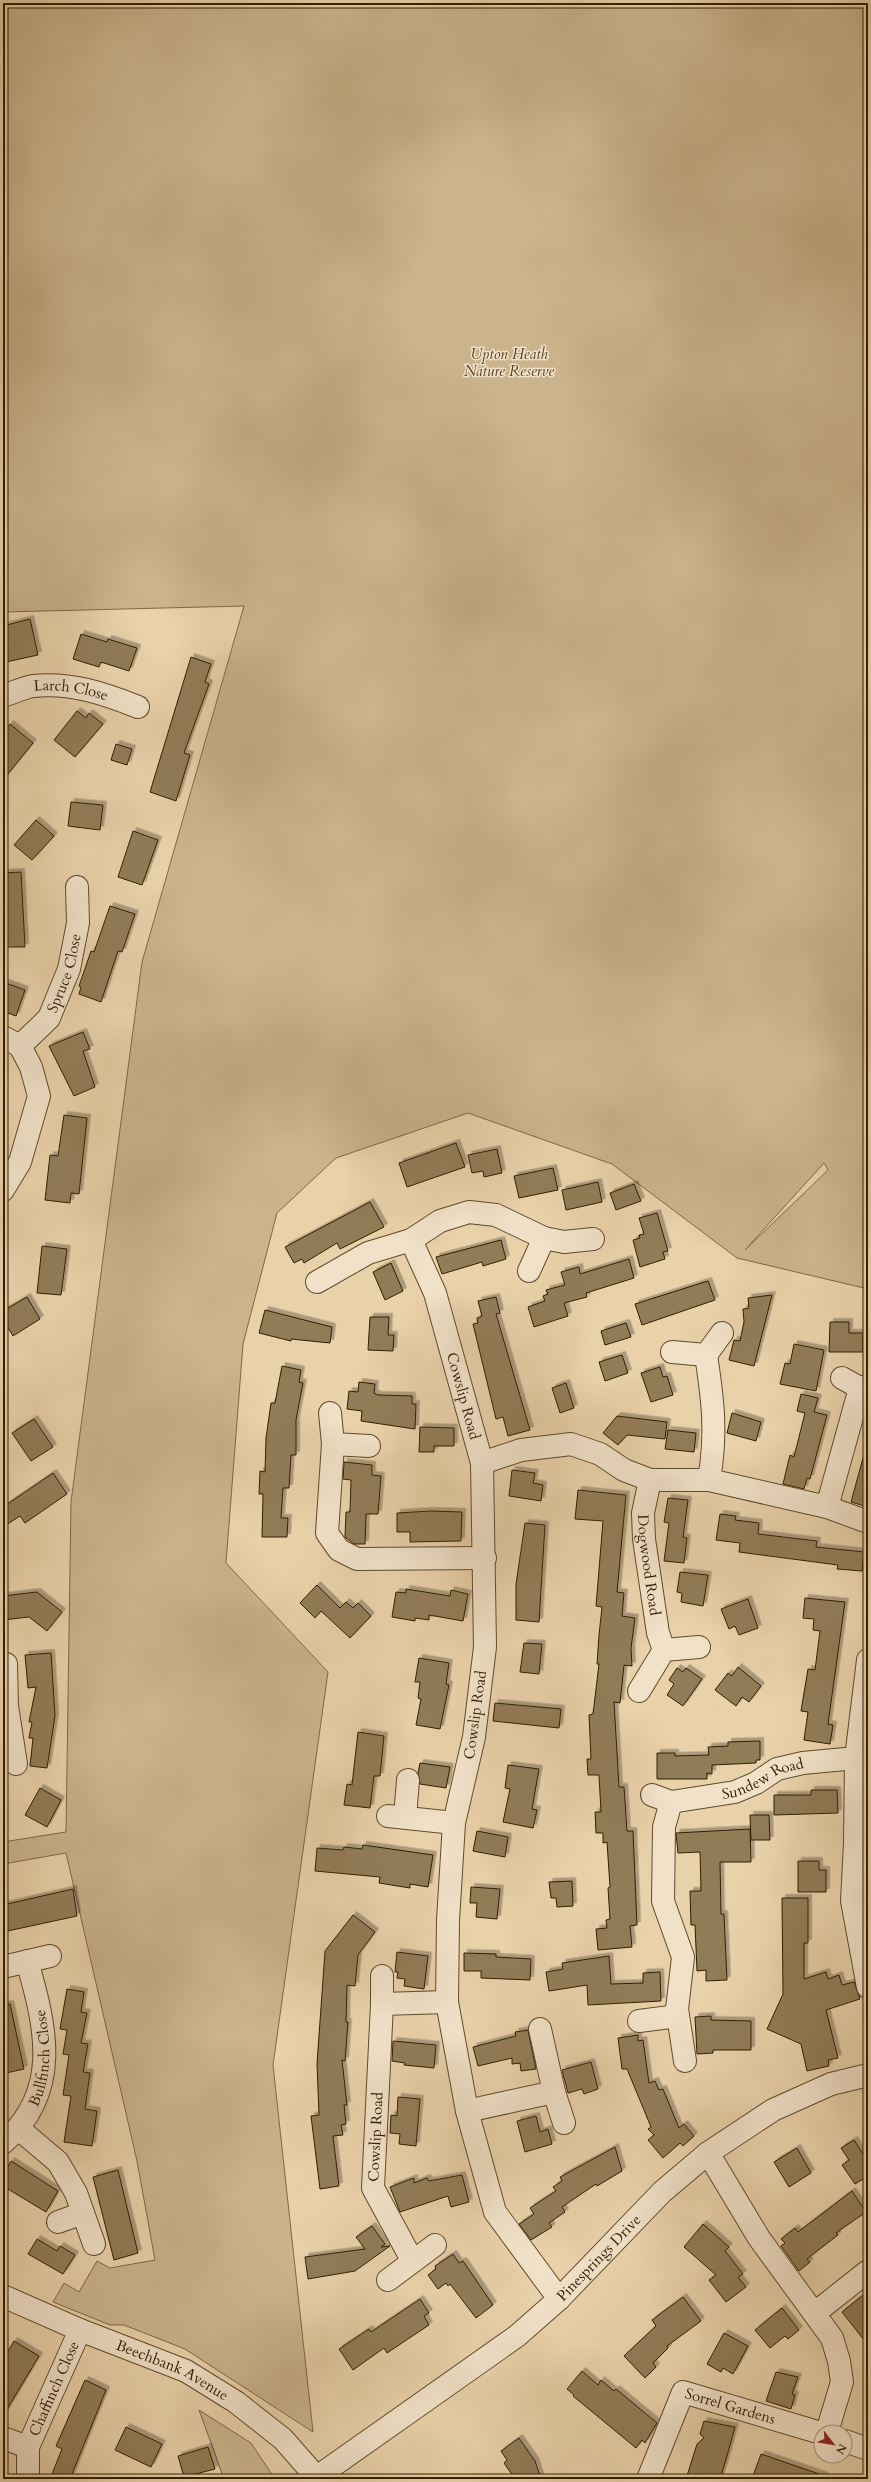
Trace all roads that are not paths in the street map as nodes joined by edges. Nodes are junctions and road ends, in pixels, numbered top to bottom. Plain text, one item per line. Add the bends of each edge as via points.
1 (3, 696) edge
2 (138, 707) dead end
3 (77, 887) dead end
4 (12, 1041) edge
5 (3, 1190) edge
6 (544, 1238) junction
7 (593, 1239) dead end
8 (411, 1240) junction
9 (529, 1271) dead end
10 (317, 1282) dead end
11 (722, 1333) dead end
12 (672, 1352) dead end
13 (706, 1355) junction
14 (857, 1384) edge
15 (330, 1413) dead end
16 (333, 1444) junction
17 (368, 1446) dead end
18 (482, 1463) junction
19 (650, 1480) junction
20 (710, 1480) junction
21 (826, 1507) junction
22 (868, 1522) edge
23 (485, 1558) junction
24 (699, 1647) dead end
25 (664, 1650) junction
26 (868, 1660) edge
27 (6, 1664) dead end
28 (638, 1691) dead end
29 (5, 1706) edge
30 (856, 1758) junction
31 (16, 1764) dead end
32 (408, 1780) dead end
33 (454, 1822) junction
34 (862, 1842) edge
35 (50, 1956) dead end
36 (27, 1961) junction
37 (3, 1967) edge
38 (382, 1976) dead end
39 (868, 1987) edge
40 (447, 2002) junction
41 (382, 2004) junction
42 (678, 2016) junction
43 (639, 2021) dead end
44 (540, 2029) dead end
45 (685, 2061) dead end
46 (868, 2075) edge
47 (554, 2092) junction
48 (466, 2111) junction
49 (564, 2123) dead end
50 (11, 2136) edge
51 (708, 2153) junction
52 (83, 2213) junction
53 (58, 2222) dead end
54 (94, 2244) dead end
55 (435, 2245) dead end
56 (412, 2260) junction
57 (868, 2271) edge
58 (388, 2280) dead end
59 (3, 2296) edge
60 (559, 2299) junction
61 (815, 2313) junction
62 (80, 2330) junction
63 (830, 2424) edge
64 (813, 2431) edge
65 (3, 2438) edge
66 (853, 2444) edge
67 (28, 2447) junction
68 (868, 2449) edge
69 (318, 2478) edge
70 (28, 2479) edge
71 (648, 2479) edge

1 - 2 street, Larch Close via 31,686 66,686 100,691
3 - 4 street, Spruce Close via 78,922 69,969 50,1018
4 - 5 street, Spruce Close via 32,1067 39,1096 20,1162
6 - 7 street via 564,1242
6 - 8 street via 496,1215 468,1212 440,1221
6 - 9 street
8 - 10 street via 368,1253
8 - 18 street, Cowslip Road via 435,1292
11 - 13 street
12 - 13 street
13 - 20 street via 714,1411 715,1448
14 - 21 street
15 - 16 street
16 - 17 street
16 - 23 street via 327,1533 339,1550 356,1559
18 - 19 street via 520,1450 571,1444 600,1454 624,1470
18 - 23 street, Cowslip Road
19 - 20 street
19 - 25 street, Dogwood Road via 643,1514 644,1539 658,1633
20 - 21 street
21 - 22 street
23 - 33 street, Cowslip Road via 484,1654 474,1737
24 - 25 street
25 - 28 street
26 - 30 street
27 - 29 street
29 - 31 street
30 - 34 street
30 - 42 street, Sundew Road via 803,1763 778,1769 736,1792 662,1798 663,1902 683,1957
32 - 33 street via 396,1816
33 - 40 street, Cowslip Road via 448,1920
34 - 39 street via 852,1901
35 - 36 street
36 - 37 street
36 - 50 street, Bullfinch Close via 41,2011 46,2060 38,2090
38 - 41 street, Cowslip Road
40 - 41 street
40 - 48 street, Cowslip Road
41 - 56 street, Cowslip Road via 373,2188
42 - 43 street
42 - 45 street, Sundew Road
44 - 47 street
46 - 51 street, Pinesprings Drive via 831,2084 773,2110
47 - 48 street
47 - 49 street
48 - 60 street, Cowslip Road via 495,2212
50 - 52 street, Bullfinch Close via 58,2162 76,2193
51 - 60 street, Pinesprings Drive via 662,2192
51 - 61 street via 785,2277
52 - 53 street
52 - 54 street, Bullfinch Close
55 - 56 street
56 - 58 street
57 - 61 street
59 - 62 street, Beechbank Avenue
60 - 69 street, Pinesprings Drive via 517,2336 338,2460
61 - 63 street via 832,2338 842,2382
62 - 67 street, Chaffinch Close
62 - 69 street, Beechbank Avenue via 192,2375 236,2402 283,2439
64 - 71 street, Sorrel Gardens via 676,2387
65 - 67 street, Chaffinch Close
66 - 68 street
67 - 70 street, Chaffinch Close

